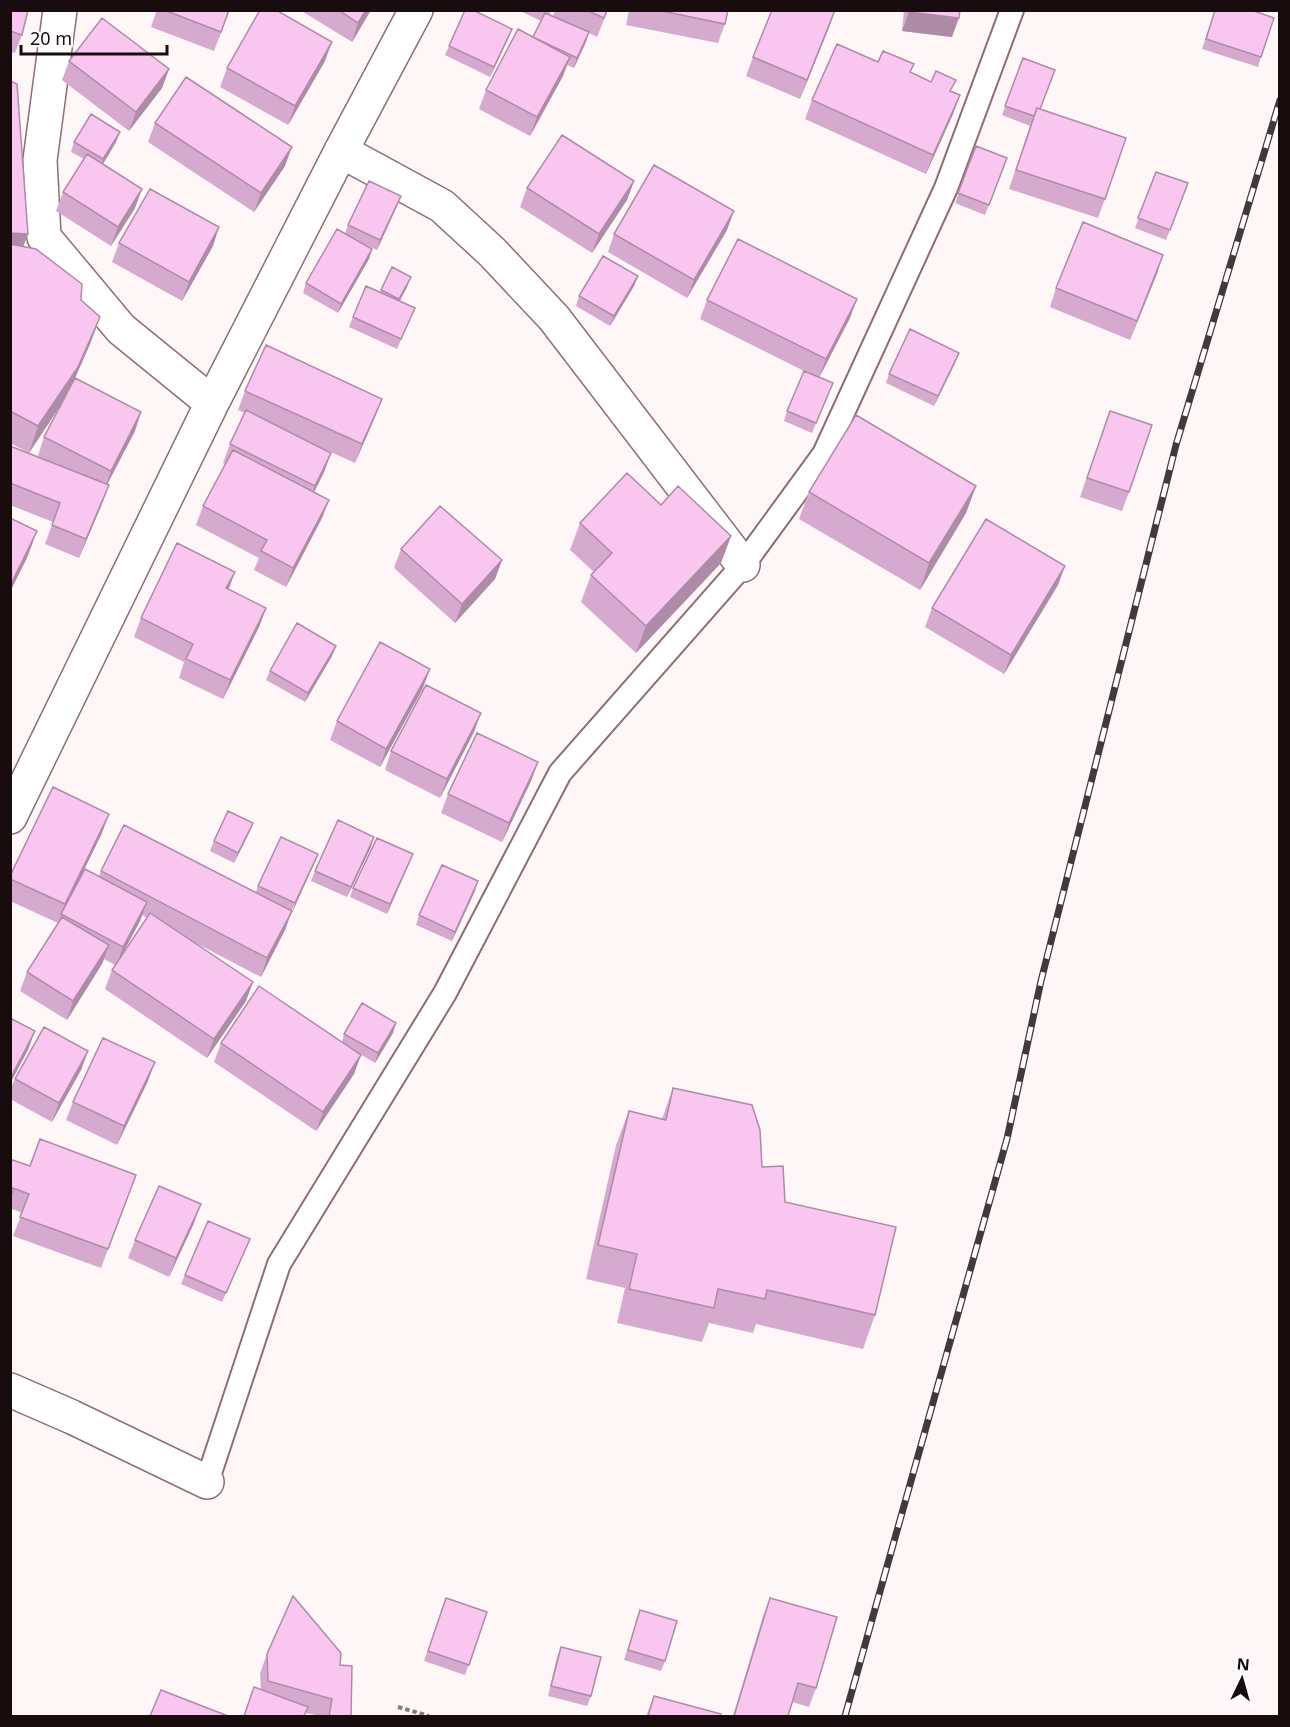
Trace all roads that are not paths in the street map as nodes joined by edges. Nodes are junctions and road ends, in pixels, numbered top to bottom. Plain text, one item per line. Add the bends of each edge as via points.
1 (60, 10) edge
2 (416, 10) edge
3 (1012, 10) edge
4 (341, 151) junction
5 (212, 403) junction
6 (743, 565) junction
7 (10, 817) edge
8 (10, 1390) edge
9 (207, 1482) joint

1 - 5 street via 40,160 44,237 121,329
2 - 4 street
3 - 6 lane via 946,188 824,454
4 - 5 street
4 - 6 street via 442,206 492,252 554,318
5 - 7 street
6 - 9 lane via 560,774 445,993 279,1264
8 - 9 street

